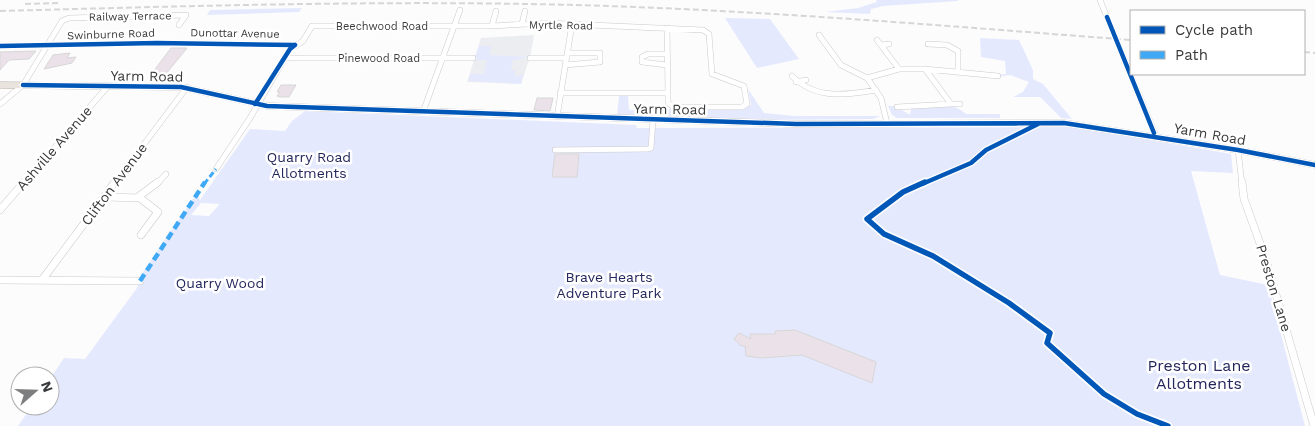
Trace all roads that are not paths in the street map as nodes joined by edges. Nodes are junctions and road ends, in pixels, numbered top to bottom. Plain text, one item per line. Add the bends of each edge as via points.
1 (1100, 0) edge
2 (460, 10) dead end
3 (496, 10) dead end
4 (525, 11) dead end
5 (522, 24) junction
6 (572, 24) junction
7 (179, 25) dead end
8 (455, 26) junction
9 (492, 26) junction
10 (667, 28) junction
11 (819, 35) dead end
12 (825, 42) junction
13 (174, 43) joint
14 (818, 43) dead end
15 (889, 44) dead end
16 (928, 44) dead end
17 (938, 44) junction
18 (0, 46) edge
19 (48, 46) junction
20 (295, 46) junction
21 (940, 50) dead end
22 (667, 54) junction
23 (284, 58) junction
24 (443, 58) junction
25 (473, 58) dead end
26 (530, 58) dead end
27 (566, 59) junction
28 (667, 65) junction
29 (899, 69) junction
30 (925, 69) junction
31 (958, 72) junction
32 (1130, 73) edge
33 (1131, 75) edge
34 (792, 76) dead end
35 (998, 76) dead end
36 (867, 78) junction
37 (806, 80) dead end
38 (796, 82) junction
39 (0, 85) edge
40 (23, 85) junction
41 (108, 86) junction
42 (187, 87) junction
43 (876, 90) junction
44 (560, 93) junction
45 (668, 93) junction
46 (0, 104) edge
47 (255, 104) junction
48 (951, 104) junction
49 (960, 104) dead end
50 (897, 107) dead end
51 (423, 112) junction
52 (557, 117) junction
53 (653, 120) junction
54 (887, 123) junction
55 (1156, 136) junction
56 (555, 150) dead end
57 (1238, 150) junction
58 (1315, 165) edge
59 (216, 169) dead end
60 (166, 174) dead end
61 (105, 197) junction
62 (138, 197) junction
63 (0, 210) edge
64 (141, 235) dead end
65 (0, 280) edge
66 (42, 280) junction
67 (140, 281) dead end
68 (1314, 426) edge

1 - 32 street
2 - 8 street
3 - 9 street
4 - 5 street
5 - 6 street, Myrtle Road
5 - 9 street, Myrtle Road
6 - 10 street, Myrtle Road
6 - 27 street
7 - 19 street, Railway Terrace via 186,15 69,18 62,21
8 - 9 street, Myrtle Road
8 - 20 street, Beechwood Road via 312,26 303,41
8 - 24 street
10 - 22 street
10 - 45 street, Myrtle Road via 707,31 712,72 744,86 746,105 674,106 668,103
11 - 12 street
12 - 14 street
12 - 36 street via 841,65
13 - 19 street, Swinburne Road
13 - 20 street, Dunottar Avenue
15 - 29 street via 879,42
16 - 17 street
17 - 21 street
17 - 31 street via 954,46 958,51
18 - 19 street, Swinburne Road
19 - 40 street
20 - 23 street
22 - 28 street
22 - 28 street via 642,56 642,62 646,64
23 - 24 street, Pinewood Road
23 - 47 street
24 - 25 street, Pinewood Road
24 - 51 street
26 - 27 street
27 - 27 street via 600,53 600,62 596,64
27 - 44 street
28 - 45 street
29 - 30 street
29 - 36 street
30 - 31 street
30 - 48 street via 930,80
31 - 35 street via 990,78
33 - 55 street
34 - 38 street
36 - 43 street
37 - 38 street
38 - 43 street via 804,90 816,94
39 - 40 main road, Yarm Road
40 - 41 main road, Yarm Road
40 - 46 street
41 - 42 main road, Yarm Road
41 - 63 street, Ashville Avenue
42 - 47 main road, Yarm Road
42 - 61 street, Clifton Avenue
43 - 54 street
44 - 45 street
44 - 52 street
47 - 51 main road, Yarm Road
47 - 59 street via 250,118
48 - 49 street
48 - 50 street via 907,110
51 - 52 main road, Yarm Road
52 - 53 main road, Yarm Road
53 - 54 main road, Yarm Road
53 - 56 street via 651,148 648,149
54 - 55 main road, Yarm Road via 1064,123
55 - 57 main road, Yarm Road
57 - 58 main road, Yarm Road
57 - 68 street, Preston Lane via 1244,199 1266,260
60 - 62 street
61 - 62 street
61 - 66 street, Clifton Avenue
62 - 64 street via 158,212
65 - 66 street
66 - 67 street

